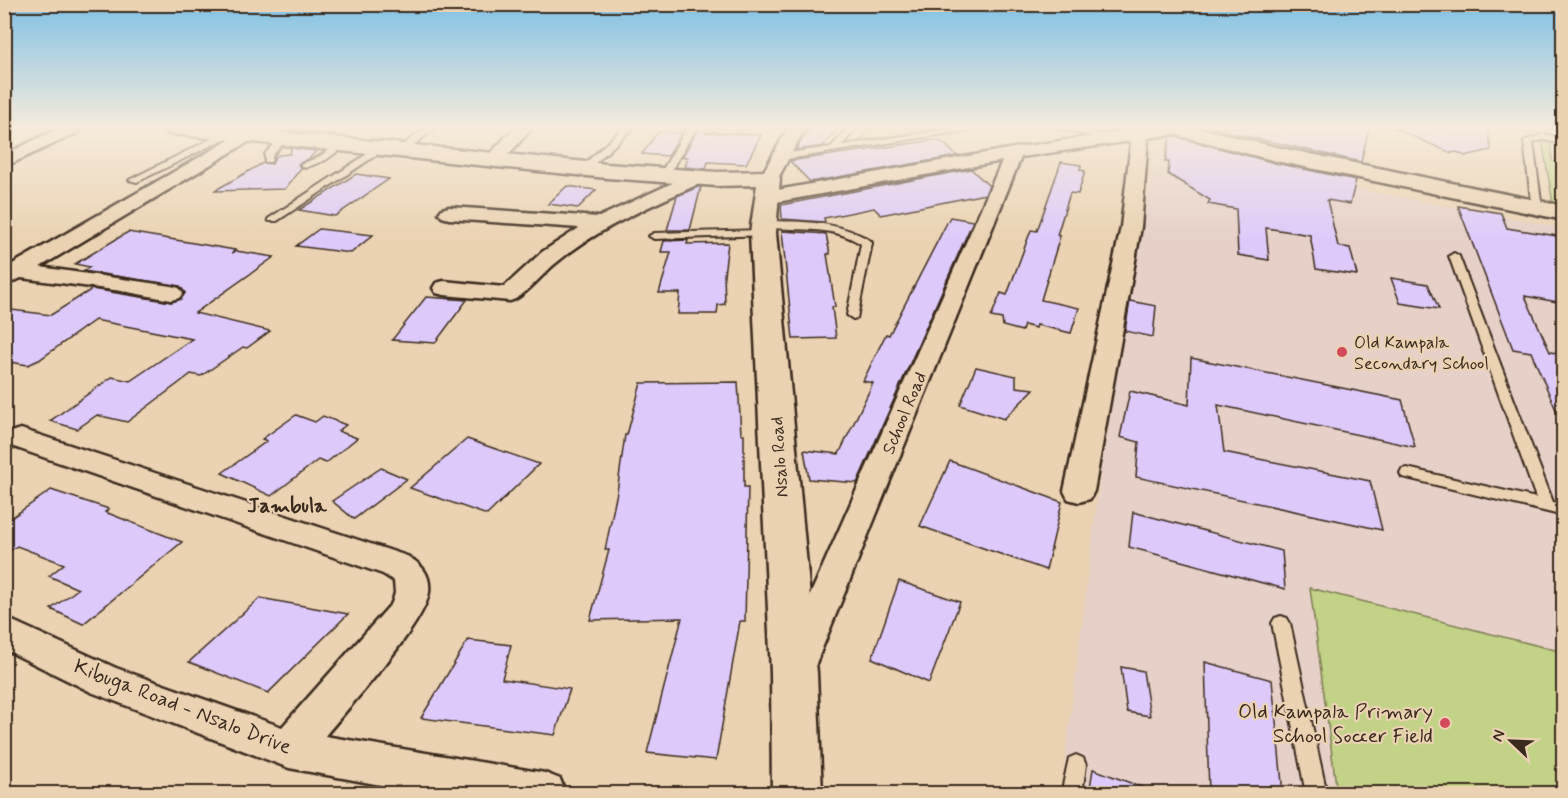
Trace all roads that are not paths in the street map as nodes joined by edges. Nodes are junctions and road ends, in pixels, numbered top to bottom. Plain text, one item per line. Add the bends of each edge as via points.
1 (161, 165) edge
2 (188, 165) edge
3 (364, 165) edge
4 (546, 165) edge
5 (588, 165) edge
6 (670, 165) edge
7 (782, 165) edge
8 (812, 165) edge
9 (947, 165) edge
10 (1009, 165) edge
11 (1130, 165) edge
12 (1330, 165) edge
13 (1531, 165) edge
14 (584, 169) junction
15 (664, 176) junction
16 (696, 178) junction
17 (134, 180) dead end
18 (769, 198) junction
19 (1537, 208) junction
20 (449, 213) dead end
21 (1563, 213) edge
22 (273, 219) dead end
23 (602, 223) junction
24 (654, 236) dead end
25 (1454, 256) dead end
26 (11, 275) edge
27 (444, 288) dead end
28 (171, 293) dead end
29 (853, 315) dead end
30 (21, 439) dead end
31 (1407, 473) dead end
32 (1079, 491) dead end
33 (1547, 506) junction
34 (1563, 510) edge
35 (1281, 623) dead end
36 (4, 632) edge
37 (794, 673) junction
38 (289, 749) junction
39 (1076, 765) dead end
40 (545, 794) edge
41 (797, 794) edge
42 (1071, 794) edge
43 (1317, 794) edge

1 - 17 lane
2 - 26 street
3 - 22 lane
4 - 14 main road
5 - 14 lane
6 - 15 lane
7 - 18 street
8 - 18 lane
9 - 18 street
10 - 37 street, School Road
11 - 32 street via 1131,227
12 - 19 main road
13 - 19 lane
14 - 15 main road
15 - 16 main road
16 - 18 main road
16 - 23 street
18 - 24 lane
18 - 29 lane via 867,243
18 - 37 main road, Nsalo Road
19 - 21 main road
20 - 23 street
23 - 27 street via 566,245 510,294
25 - 33 lane
26 - 28 street via 82,278
30 - 38 street via 289,528 409,573 412,598 404,613
31 - 33 lane
33 - 34 lane
35 - 43 lane
36 - 38 street, Kibuga Road - Nsalo Drive via 104,680
37 - 41 main road, Nsalo Road
38 - 40 street, Kibuga Road - Nsalo Drive
39 - 42 lane

